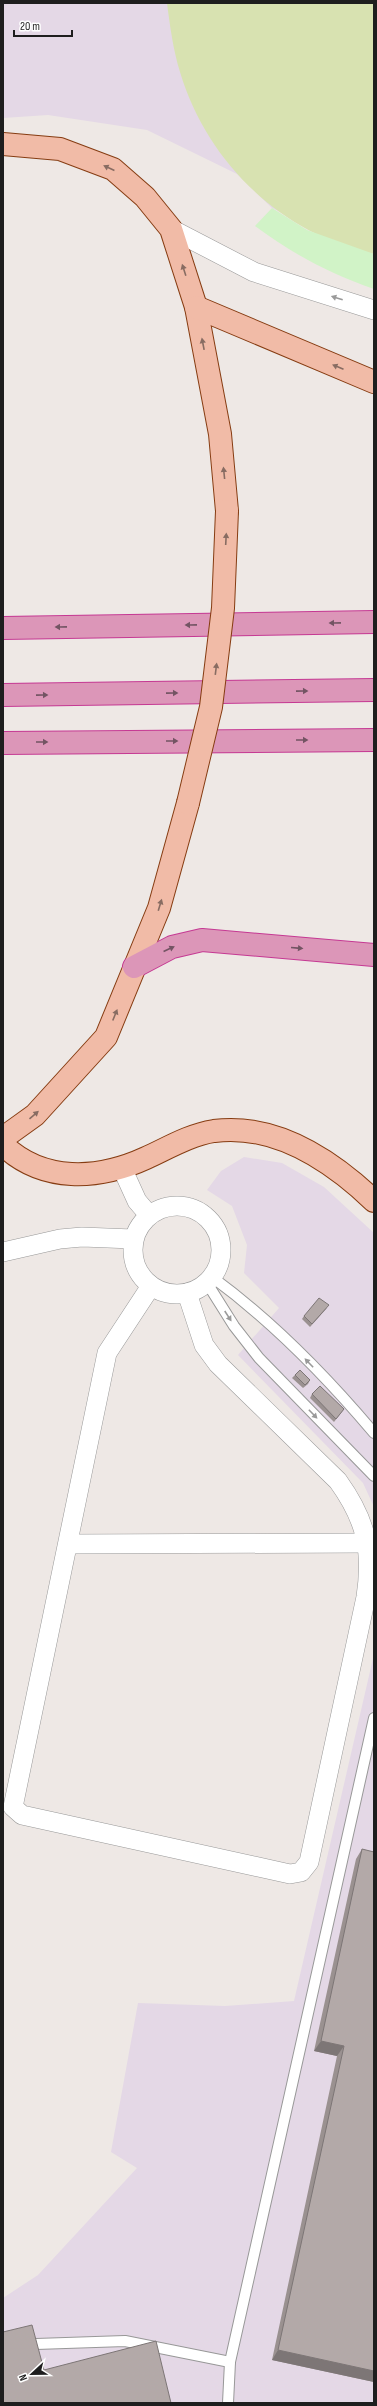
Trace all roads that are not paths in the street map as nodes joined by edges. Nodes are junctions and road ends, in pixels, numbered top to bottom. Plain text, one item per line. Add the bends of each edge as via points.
1 (3, 144) edge
2 (170, 229) junction
3 (196, 307) junction
4 (374, 310) edge
5 (374, 382) edge
6 (374, 622) edge
7 (3, 628) edge
8 (374, 690) edge
9 (3, 695) edge
10 (374, 740) edge
11 (3, 742) edge
12 (374, 955) edge
13 (134, 967) junction
14 (3, 1138) edge
15 (3, 1145) edge
16 (122, 1168) junction
17 (374, 1201) edge
18 (149, 1215) junction
19 (133, 1239) junction
20 (3, 1252) edge
21 (209, 1280) junction
22 (151, 1286) junction
23 (187, 1293) junction
24 (374, 1433) edge
25 (374, 1476) edge
26 (368, 1543) junction
27 (68, 1544) junction
28 (374, 1718) edge
29 (36, 2344) edge
30 (230, 2362) junction
31 (228, 2403) edge

2 -> 1 main road via 145,197 113,168 60,149
3 -> 2 main road
4 -> 2 street via 254,272
5 -> 3 main road
13 -> 3 main road, bridge via 159,908 188,803 211,707 223,608 228,511 220,434
6 -> 7 highway
9 -> 8 highway
11 -> 10 highway
13 -> 12 highway via 172,947 202,940
14 -> 13 main road via 35,1114 106,1037
15 - 16 main road via 15,1156 57,1174 81,1175
16 - 17 main road via 186,1139 213,1132 241,1130 270,1135 308,1150 347,1175
16 - 18 street via 131,1190
18 - 19 street via 139,1225
18 - 21 street via 161,1207 175,1205 190,1207 203,1213 213,1223 219,1236 221,1250 219,1265
19 - 20 street via 68,1238
19 - 22 street via 135,1265 141,1277
21 - 23 street
24 -> 21 lane via 352,1407 257,1313
21 -> 25 lane via 234,1326 259,1358
22 - 23 street via 162,1292
22 - 27 street via 107,1353
23 - 26 street via 204,1344 218,1364 338,1481 349,1496
26 - 27 street
26 - 27 street via 370,1570 366,1597 309,1862 301,1872 290,1874 22,1815 13,1807
28 - 30 lane
29 - 30 lane via 125,2341
30 - 31 lane

